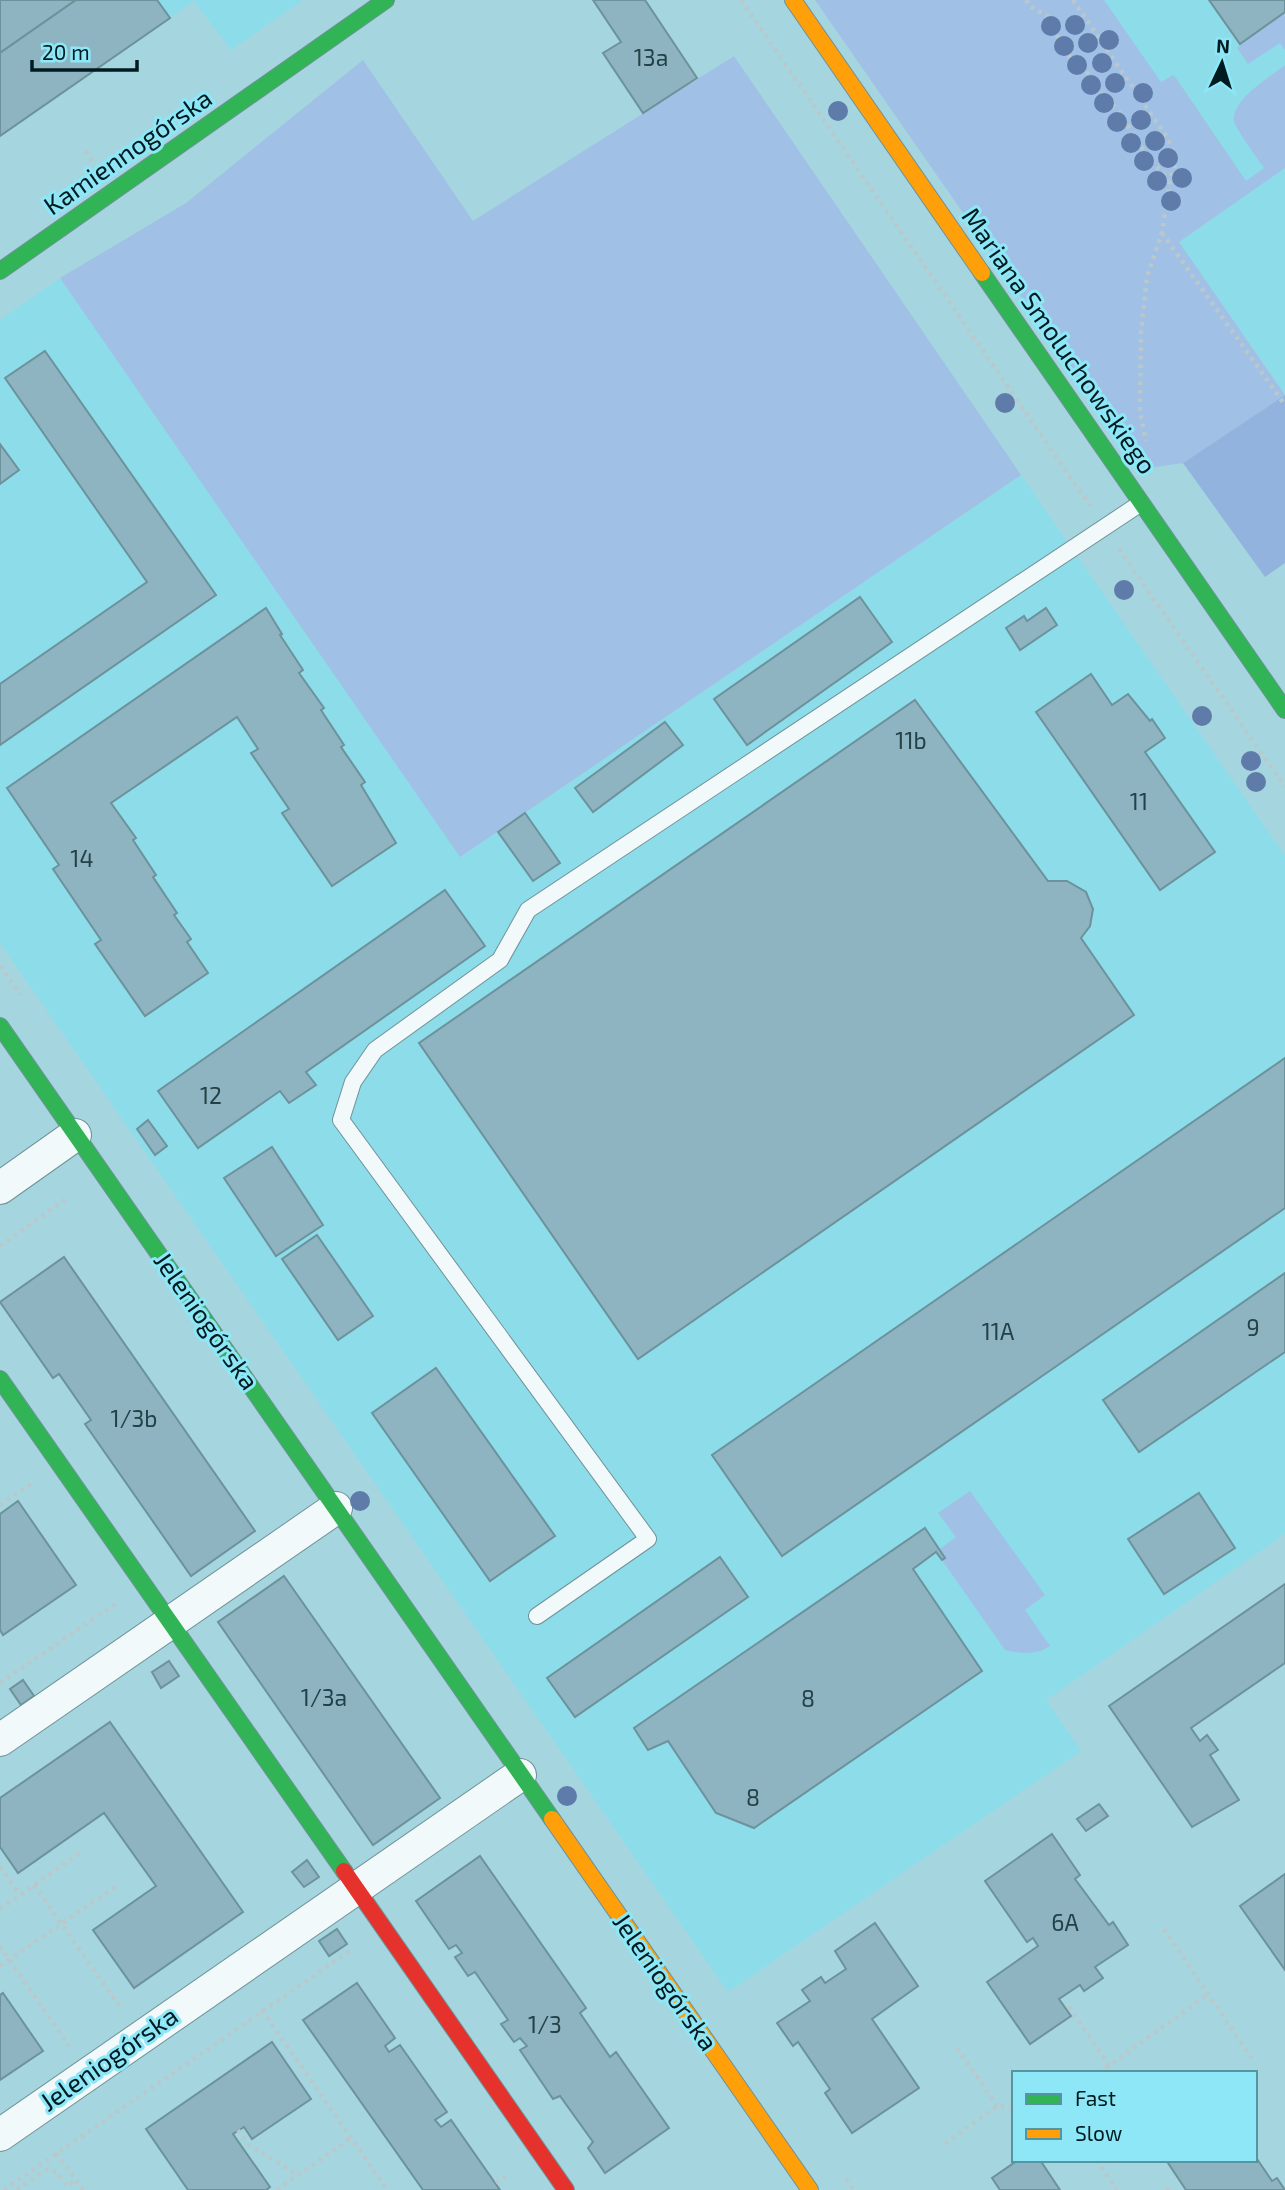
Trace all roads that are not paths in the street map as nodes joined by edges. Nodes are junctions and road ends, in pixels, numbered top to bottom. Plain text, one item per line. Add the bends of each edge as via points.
1 (386, 0) edge
2 (793, 0) edge
3 (0, 271) edge
4 (1141, 503) junction
5 (1285, 710) edge
6 (0, 1026) edge
7 (75, 1135) junction
8 (0, 1188) edge
9 (0, 1379) edge
10 (336, 1508) junction
11 (537, 1616) dead end
12 (169, 1622) junction
13 (0, 1740) edge
14 (520, 1774) junction
15 (355, 1888) junction
16 (0, 2135) edge
17 (566, 2190) edge
18 (810, 2190) edge

1 - 3 street, Kamiennogórska
2 - 4 street, Mariana Smoluchowskiego
4 - 5 street, Mariana Smoluchowskiego
4 - 11 lane via 528,910 500,960 375,1050 353,1082 341,1121 648,1539
6 - 7 street, Jeleniogórska
7 - 8 street
7 - 10 street, Jeleniogórska
9 - 12 street
10 - 12 street
10 - 14 street, Jeleniogórska
12 - 13 street
12 - 15 street
14 - 15 street, Jeleniogórska
14 - 18 street, Jeleniogórska
15 - 16 street, Jeleniogórska
15 - 17 street

